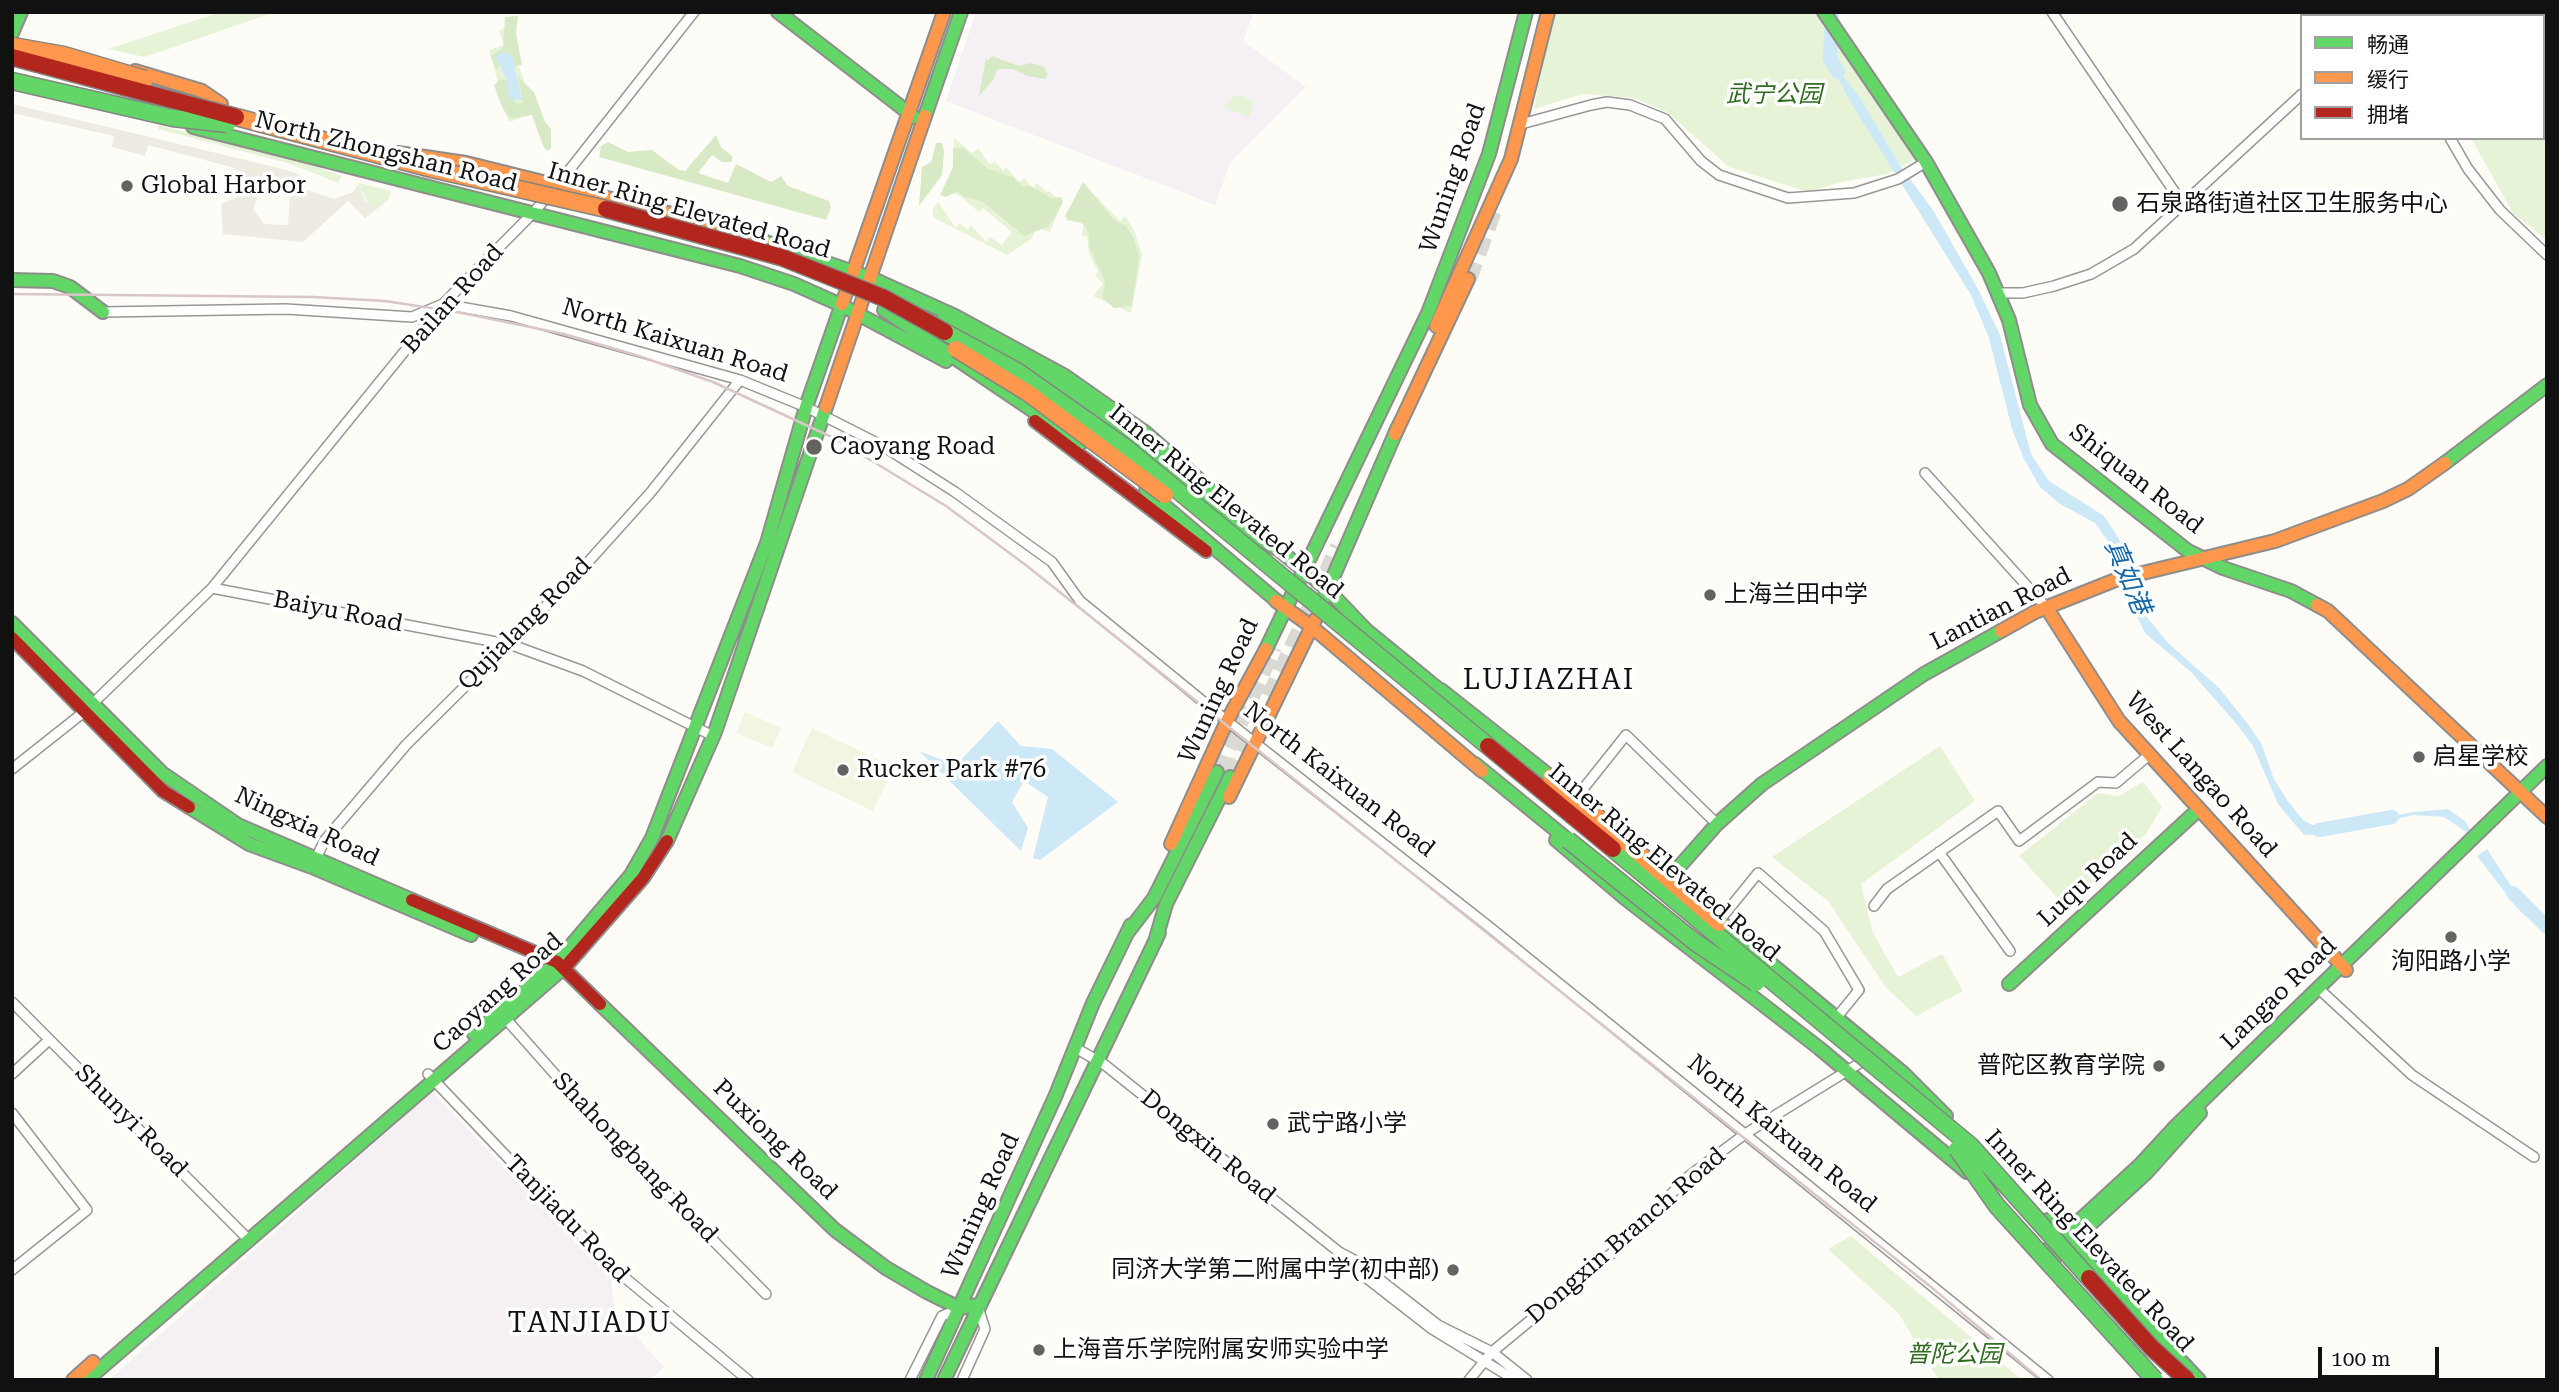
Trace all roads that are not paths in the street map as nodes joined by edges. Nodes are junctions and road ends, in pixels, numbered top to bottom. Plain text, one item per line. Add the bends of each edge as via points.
1 (21, 12) edge
2 (694, 12) edge
3 (778, 12) edge
4 (944, 12) edge
5 (961, 12) edge
6 (1526, 12) edge
7 (1548, 12) edge
8 (2052, 12) edge
9 (1824, 13) edge
10 (12, 33) edge
11 (12, 40) edge
12 (12, 48) edge
13 (12, 57) edge
14 (12, 70) edge
15 (12, 81) edge
16 (2300, 96) edge
17 (221, 104) junction
18 (916, 118) junction
19 (227, 124) junction
20 (1521, 124) junction
21 (307, 135) junction
22 (2451, 140) edge
23 (1919, 166) junction
24 (555, 187) junction
25 (2182, 203) junction
26 (534, 212) junction
27 (2547, 255) edge
28 (852, 271) junction
29 (871, 278) junction
30 (1468, 279) tunnel mouth
31 (12, 280) edge
32 (1998, 293) junction
33 (443, 304) junction
34 (884, 304) junction
35 (841, 305) junction
36 (103, 312) joint
37 (858, 313) junction
38 (740, 380) junction
39 (2547, 385) edge
40 (806, 407) junction
41 (823, 415) junction
42 (1395, 434) junction
43 (1925, 473) dead end
44 (1275, 548) junction
45 (2203, 559) junction
46 (1302, 572) junction
47 (212, 588) junction
48 (1327, 589) junction
49 (1284, 607) junction
50 (2046, 607) junction
51 (12, 623) edge
52 (1312, 627) junction
53 (12, 638) edge
54 (505, 643) junction
55 (1441, 690) junction
56 (88, 708) junction
57 (1227, 721) junction
58 (696, 728) junction
59 (713, 736) junction
60 (1257, 742) junction
61 (2149, 755) junction
62 (1475, 764) junction
63 (2547, 766) edge
64 (12, 769) edge
65 (2547, 775) edge
66 (1578, 794) dead end
67 (2524, 795) junction
68 (2199, 809) junction
69 (2547, 817) edge
70 (1717, 824) junction
71 (1940, 852) junction
72 (313, 863) junction
73 (1668, 879) junction
74 (1874, 906) dead end
75 (1641, 911) junction
76 (1719, 920) junction
77 (1128, 932) junction
78 (1155, 942) junction
79 (2010, 951) dead end
80 (556, 967) junction
81 (2344, 968) junction
82 (1756, 983) junction
83 (2009, 984) dead end
84 (2321, 990) junction
85 (12, 1002) edge
86 (1837, 1017) junction
87 (506, 1019) junction
88 (49, 1040) junction
89 (1849, 1046) junction
90 (1074, 1047) junction
91 (1878, 1052) junction
92 (1098, 1060) junction
93 (1846, 1071) junction
94 (12, 1074) edge
95 (431, 1077) junction
96 (12, 1113) edge
97 (1745, 1134) junction
98 (1957, 1149) junction
99 (2534, 1157) dead end
100 (246, 1236) junction
101 (2067, 1240) junction
102 (2046, 1259) junction
103 (12, 1270) edge
104 (766, 1294) dead end
105 (978, 1305) junction
106 (959, 1308) junction
107 (955, 1336) junction
108 (1489, 1356) junction
109 (73, 1380) edge
110 (87, 1380) edge
111 (748, 1380) edge
112 (910, 1380) edge
113 (926, 1380) edge
114 (944, 1380) edge
115 (962, 1380) edge
116 (1469, 1380) edge
117 (1515, 1380) edge
118 (1527, 1380) edge
119 (2049, 1380) edge
120 (2156, 1380) edge
121 (2171, 1380) edge
122 (2187, 1380) edge
123 (2199, 1380) edge

1 - 10 main road
2 - 24 street, Bailan Road
3 - 18 main road
4 - 18 main road, Caoyang Road
5 - 18 main road, Caoyang Road
6 - 46 main road, Wuning Road via 1489,154 1439,287
7 - 20 main road
8 - 25 street
9 - 23 main road, Shiquan Road
11 - 17 main road, North Zhongshan Road via 202,92
12 - 17 main road, North Zhongshan Road
12 - 21 main road, bridge via 64,55 219,100
13 - 21 main road, Inner Ring Elevated Road, bridge
14 - 19 main road, Inner Ring Elevated Road, bridge
15 - 19 main road, bridge via 173,118
15 - 26 main road, North Zhongshan Road
16 - 25 street
17 - 24 main road, North Zhongshan Road via 395,153 466,163
18 - 28 main road, Caoyang Road
18 - 29 main road, Caoyang Road
19 - 34 main road, Inner Ring Elevated Road via 748,257
20 - 23 street via 1599,103 1630,105 1665,119 1719,175 1788,198 1854,193 1898,179
20 - 42 main road via 1511,159 1421,361
21 - 34 main road, Inner Ring Elevated Road, bridge via 650,219 781,257
22 - 27 street via 2500,210
23 - 32 main road, Shiquan Road
24 - 26 street, Bailan Road
24 - 28 main road, North Zhongshan Road via 707,223
25 - 32 street via 2134,249 2091,274 2023,293
26 - 33 street, Bailan Road
26 - 35 main road, North Zhongshan Road via 740,266
28 - 29 main road, North Zhongshan Road
28 - 35 main road, Caoyang Road
29 - 37 main road, Caoyang Road
29 - 44 main road, North Zhongshan Road via 1012,345 1104,402
30 - 42 main road
31 - 36 main road via 53,281 70,287
32 - 45 main road, Shiquan Road via 2030,405 2052,444 2172,540
33 - 36 street via 412,317 286,309
33 - 38 street, North Kaixuan Road via 511,316
33 - 47 street, Bailan Road
34 - 44 main road, bridge via 991,344 1040,373
34 - 49 main road via 1163,502
34 - 82 main road, Inner Ring Elevated Road, bridge via 1027,393 1178,504
34 - 89 main road, Inner Ring Elevated Road, bridge via 1017,371 1125,447
35 - 37 main road, North Zhongshan Road
35 - 40 main road, Caoyang Road
37 - 41 main road, Caoyang Road
37 - 49 main road, North Zhongshan Road via 1004,397
38 - 40 street, North Kaixuan Road
38 - 54 street, Qujialang Road via 572,580
39 - 45 main road, Lantian Road via 2408,489 2304,531
40 - 41 street, North Kaixuan Road
40 - 58 main road, Caoyang Road via 767,543
41 - 57 street, North Kaixuan Road via 955,492 1052,562 1080,601
41 - 59 main road, Caoyang Road
42 - 48 main road, Wuning Road
43 - 50 street, West Langao Road
44 - 46 main road, North Zhongshan Road
45 - 50 main road, Lantian Road via 2118,579
45 - 67 main road, Shiquan Road via 2328,611
46 - 48 main road, North Zhongshan Road
46 - 49 main road, Wuning Road
47 - 54 street, Baiyu Road
47 - 56 street
48 - 52 main road, Wuning Road
48 - 55 main road, North Zhongshan Road via 1366,630
49 - 52 main road, North Zhongshan Road
49 - 57 main road, Wuning Road
50 - 61 main road, West Langao Road via 2110,710
50 - 70 main road, Lantian Road via 1900,689 1779,772
51 - 56 main road, Ningxia Road
52 - 60 main road, Wuning Road
52 - 62 main road, North Zhongshan Road
53 - 56 main road, Ningxia Road
54 - 58 street, Baiyu Road via 583,671
54 - 72 street, Qujialang Road via 406,745 325,839
55 - 73 main road, North Zhongshan Road
55 - 89 main road, bridge via 1550,777 1793,988
56 - 64 street
56 - 72 main road, Ningxia Road via 162,773 237,824
57 - 60 street, North Kaixuan Road
57 - 77 main road, Wuning Road
58 - 59 street, Baiyu Road
58 - 80 main road, Caoyang Road via 652,838 631,875
59 - 80 main road, Caoyang Road via 669,838 643,878
60 - 78 main road, Wuning Road
60 - 97 street, North Kaixuan Road
61 - 68 main road, West Langao Road
61 - 71 street via 2116,783 2098,782 2019,841 1998,811
62 - 75 main road, North Zhongshan Road via 1577,860
62 - 82 main road, bridge via 1695,942
63 - 67 main road, Langao Road
65 - 67 main road, Langao Road
66 - 70 street via 1628,732
67 - 69 main road, Shiquan Road
67 - 81 main road, Langao Road
68 - 81 main road, West Langao Road
68 - 83 main road, Luqu Road
70 - 73 main road, Lantian Road
71 - 74 street via 1887,889
71 - 79 street
72 - 80 main road, Ningxia Road
73 - 75 main road, Lantian Road
73 - 76 main road, North Zhongshan Road
75 - 93 main road, North Zhongshan Road
76 - 86 main road, North Zhongshan Road
76 - 86 street via 1758,873 1815,921 1859,990
77 - 78 main road via 1154,898 1224,774 1166,904
77 - 90 main road, Wuning Road
78 - 92 main road, Wuning Road
80 - 87 main road, Caoyang Road
80 - 95 main road, Caoyang Road
80 - 106 main road, Puxiong Road via 582,986 835,1230 886,1268
81 - 84 main road, Langao Road
82 - 98 main road, Inner Ring Elevated Road
84 - 99 street via 2412,1075
84 - 101 main road, Langao Road via 2176,1126
85 - 88 street, Shunyi Road
86 - 91 main road, North Zhongshan Road
87 - 95 main road, Caoyang Road
87 - 104 street, Shahongbang Road via 602,1128
88 - 94 street
88 - 100 street, Shunyi Road
89 - 122 main road, Inner Ring Elevated Road, bridge via 1971,1146 2151,1348
90 - 92 street, Dongxin Road
90 - 106 main road, Wuning Road
91 - 93 street, Dongxin Branch Road
91 - 101 main road, North Zhongshan Road
92 - 105 main road, Wuning Road
92 - 108 street, Dongxin Road via 1432,1329
93 - 97 street, Dongxin Branch Road
93 - 102 main road, North Zhongshan Road via 1972,1176
95 - 100 main road, Caoyang Road
95 - 111 street, Tanjiadu Road via 612,1267
96 - 103 street via 87,1210
97 - 108 street, Dongxin Branch Road via 1689,1176 1618,1248
97 - 119 street, North Kaixuan Road
98 - 120 main road, bridge via 1997,1206
98 - 121 main road, Inner Ring Elevated Road, bridge
100 - 109 main road, Caoyang Road
100 - 110 main road, Caoyang Road
101 - 102 main road, Langao Road
101 - 123 main road, North Zhongshan Road
102 - 120 main road, North Zhongshan Road
105 - 106 main road
105 - 107 main road, Wuning Road
105 - 115 street via 985,1329
106 - 107 main road, Wuning Road
106 - 112 street via 942,1316
107 - 113 main road, Wuning Road
107 - 114 main road, Wuning Road
108 - 116 street, Dongxin Branch Road
108 - 117 street, Dongxin Road
108 - 118 street, Dongxin Road

